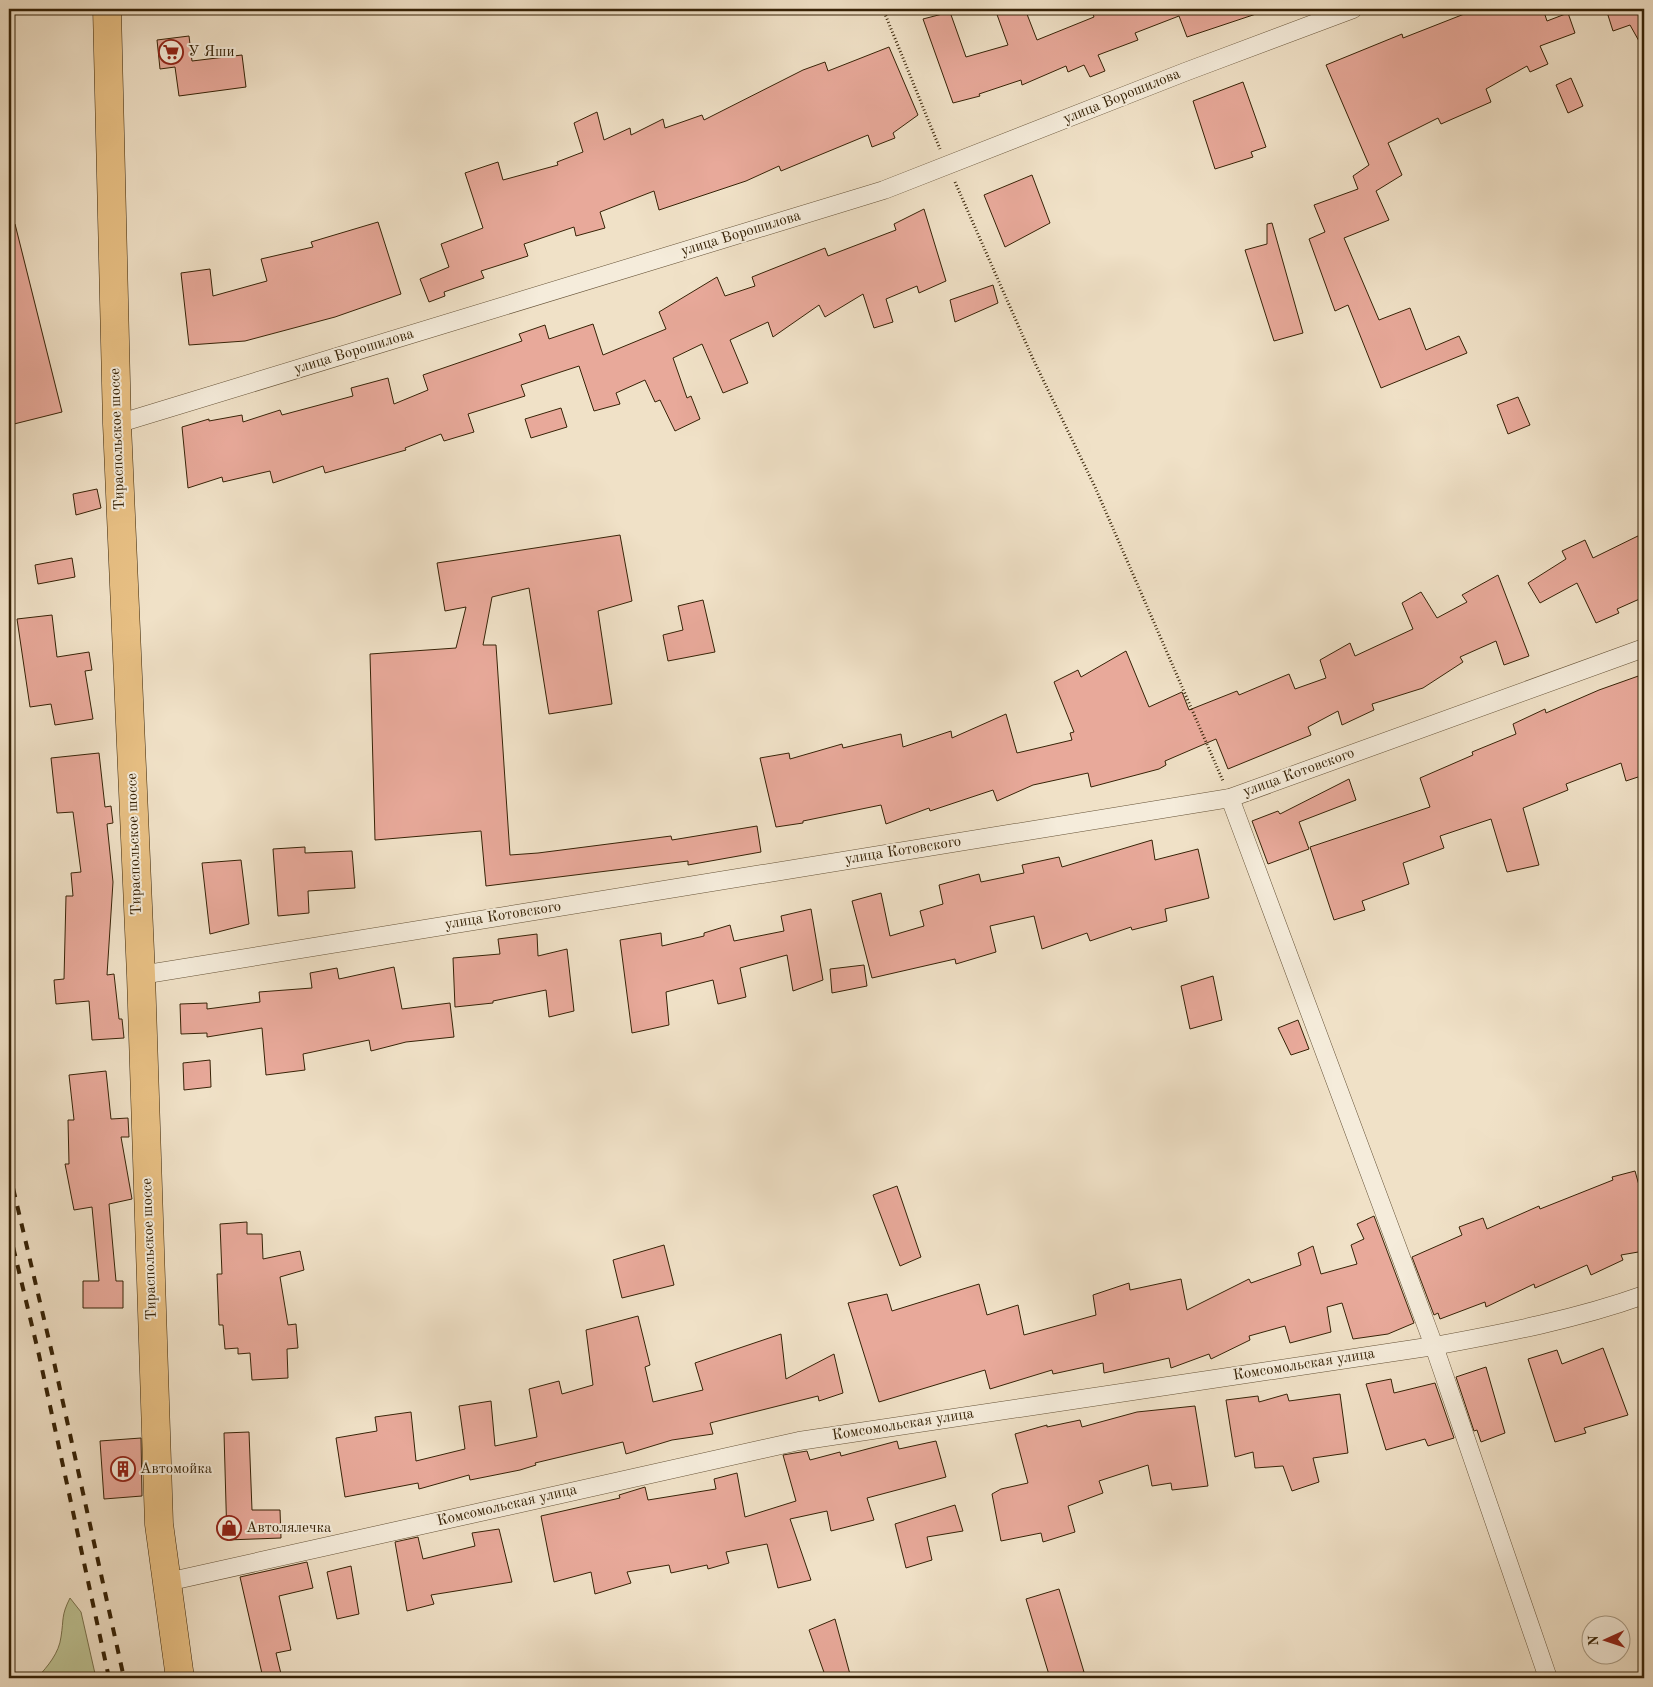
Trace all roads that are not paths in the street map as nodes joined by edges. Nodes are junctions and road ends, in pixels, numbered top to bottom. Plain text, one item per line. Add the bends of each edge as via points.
1 (108, 9) edge
2 (1353, 9) edge
3 (117, 424) junction
4 (1644, 648) edge
5 (1230, 798) junction
6 (141, 975) junction
7 (1644, 1296) edge
8 (1434, 1346) junction
9 (167, 1582) junction
10 (180, 1678) edge
11 (1548, 1678) edge

1 - 3 main road, Тираспольское шоссе
2 - 3 street, улица Ворошилова via 884,190
3 - 6 main road, Тираспольское шоссе
4 - 5 street, улица Котовского
5 - 6 street, улица Котовского
5 - 8 street
6 - 9 main road, Тираспольское шоссе via 160,1524
7 - 8 street, Комсомольская улица via 1610,1308
8 - 9 street, Комсомольская улица via 799,1441
8 - 11 street
9 - 10 main road, Тираспольское шоссе

